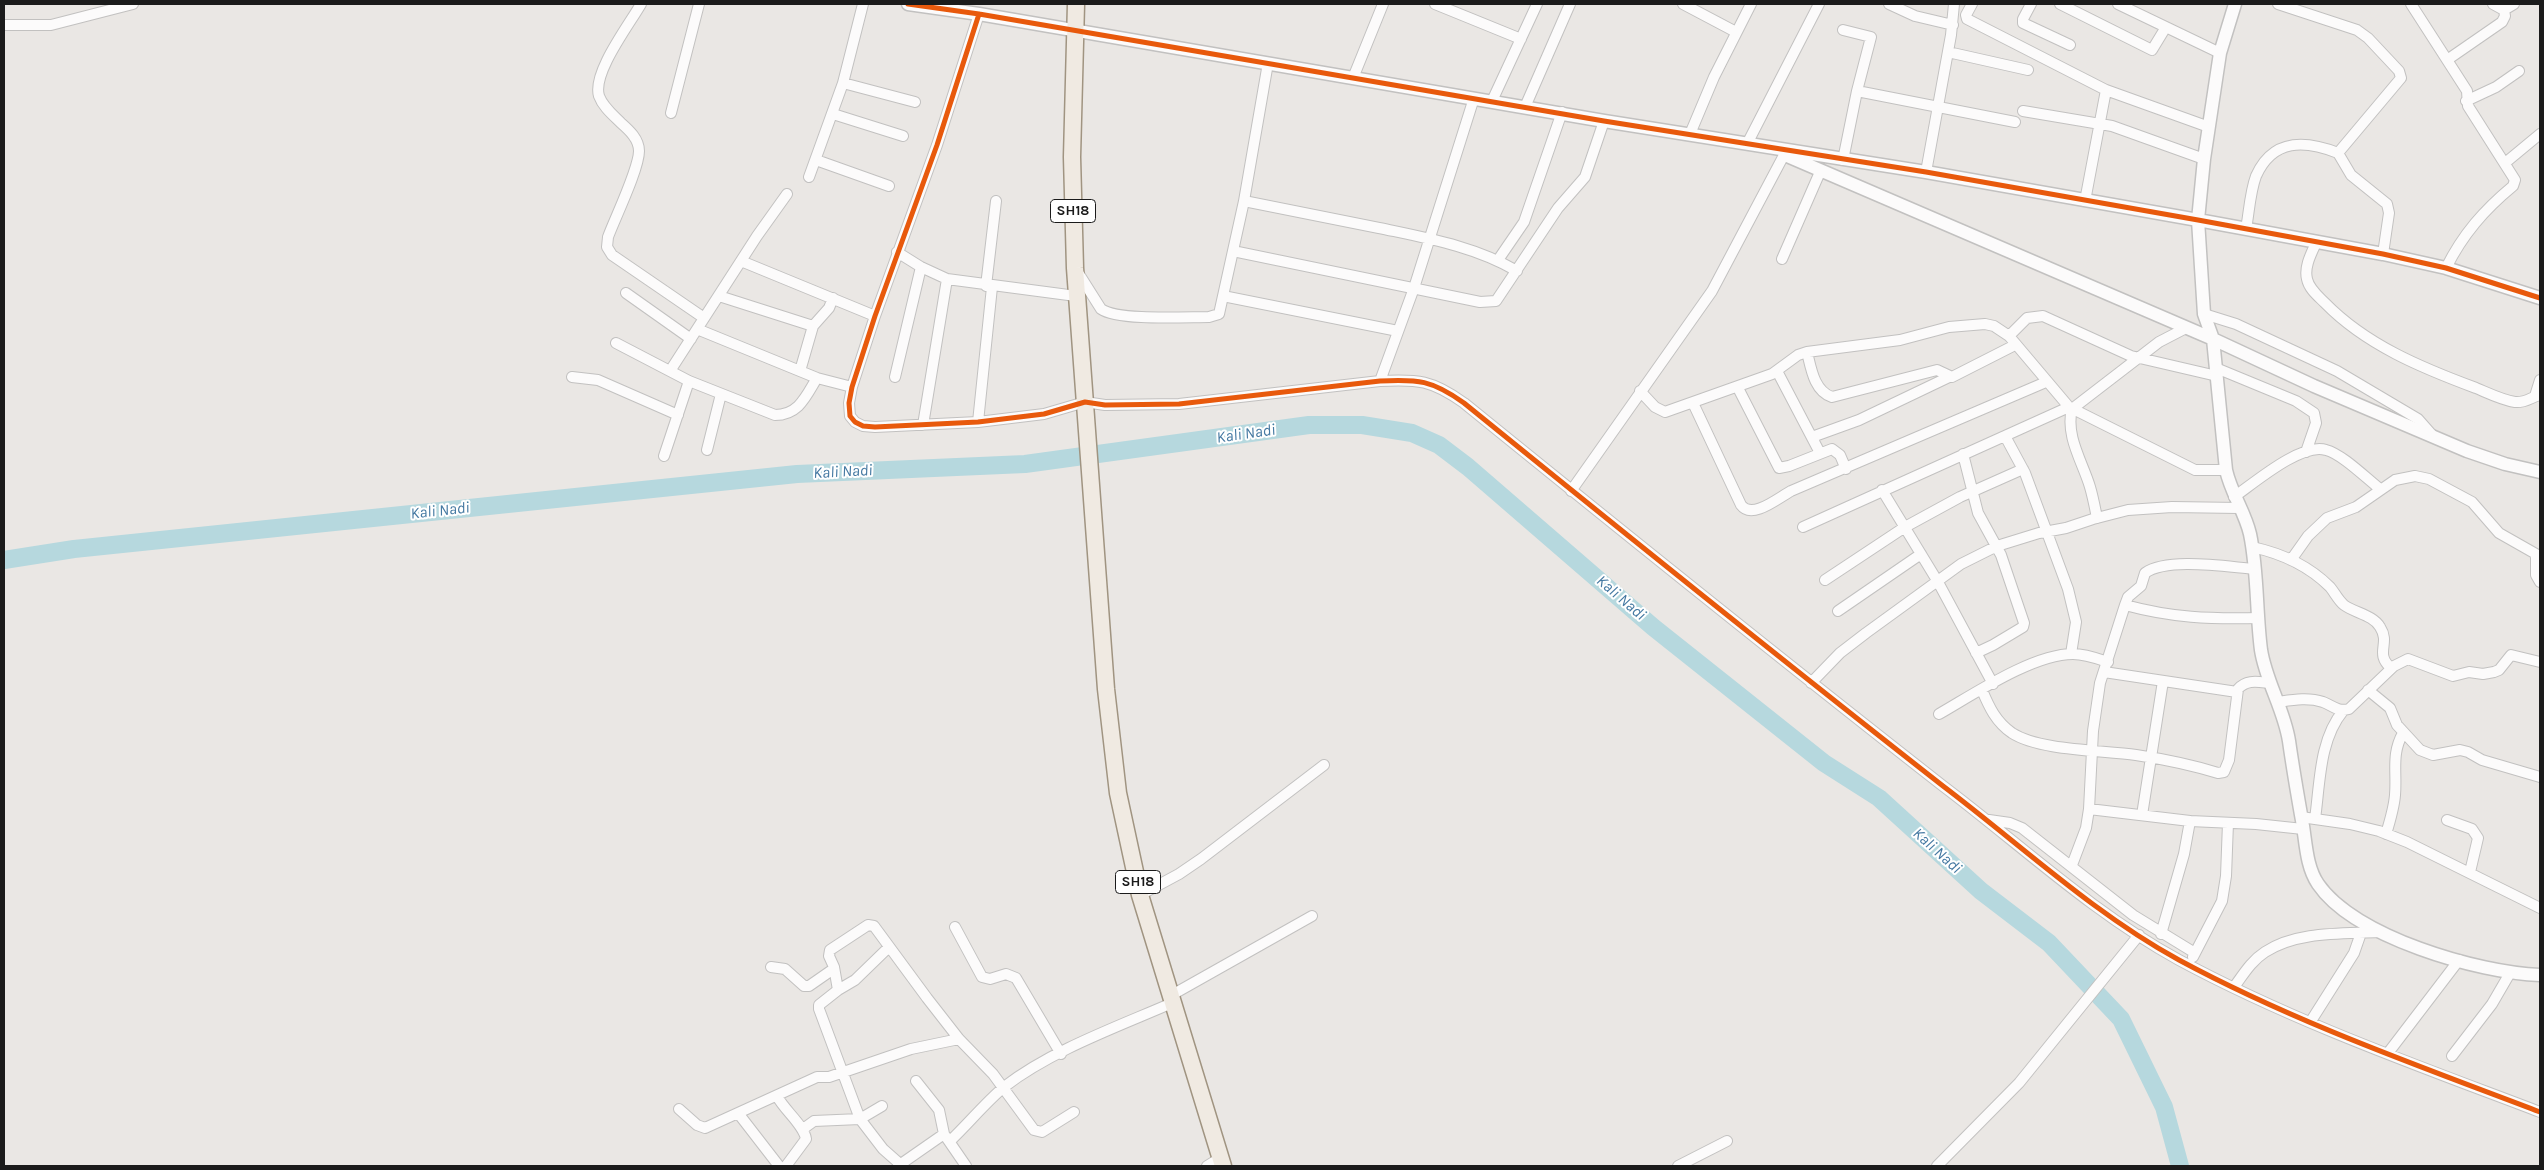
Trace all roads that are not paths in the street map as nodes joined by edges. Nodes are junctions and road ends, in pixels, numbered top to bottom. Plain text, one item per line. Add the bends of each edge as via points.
1 (133, 4) edge
2 (641, 4) edge
3 (699, 4) edge
4 (862, 4) edge
5 (908, 4) edge
6 (1076, 4) edge
7 (1381, 4) edge
8 (1435, 4) edge
9 (1537, 4) edge
10 (1570, 4) edge
11 (1683, 4) edge
12 (1751, 4) edge
13 (1819, 4) edge
14 (1889, 4) edge
15 (1954, 4) edge
16 (1972, 4) edge
17 (2060, 4) edge
18 (2118, 4) edge
19 (2236, 4) edge
20 (2278, 4) edge
21 (2411, 4) edge
22 (2493, 4) edge
23 (2514, 4) edge
24 (2027, 5) edge
25 (2504, 10) junction
26 (979, 14) junction
27 (4, 25) edge
28 (1953, 25) junction
29 (2166, 27) junction
30 (1074, 30) junction
31 (1843, 30) dead end
32 (1736, 32) junction
33 (1520, 38) junction
34 (2070, 45) dead end
35 (1948, 52) junction
36 (2220, 53) junction
37 (2447, 60) junction
38 (1268, 63) junction
39 (2028, 70) dead end
40 (2519, 71) dead end
41 (1353, 78) junction
42 (843, 83) junction
43 (2106, 90) junction
44 (1857, 91) junction
45 (1474, 98) junction
46 (1492, 101) junction
47 (2466, 101) junction
48 (915, 102) dead end
49 (1938, 106) junction
50 (1525, 107) junction
51 (2022, 111) dead end
52 (1562, 112) junction
53 (671, 113) dead end
54 (833, 114) junction
55 (1604, 121) junction
56 (2015, 122) dead end
57 (2101, 123) junction
58 (2209, 127) junction
59 (1690, 134) junction
60 (2540, 134) edge
61 (903, 136) dead end
62 (1748, 144) junction
63 (1770, 149) junction
64 (2338, 154) junction
65 (1784, 155) junction
66 (2204, 159) junction
67 (816, 160) junction
68 (1843, 160) junction
69 (2505, 163) junction
70 (1820, 172) junction
71 (1926, 172) junction
72 (809, 178) dead end
73 (889, 186) dead end
74 (787, 194) dead end
75 (996, 200) dead end
76 (1244, 201) junction
77 (2085, 201) junction
78 (2198, 220) junction
79 (2246, 229) junction
80 (1430, 239) junction
81 (2316, 243) junction
82 (1233, 251) junction
83 (897, 252) junction
84 (2383, 254) junction
85 (1782, 259) dead end
86 (1498, 260) junction
87 (741, 261) junction
88 (921, 267) junction
89 (1075, 268) junction
90 (2446, 268) junction
91 (1517, 271) junction
92 (947, 279) junction
93 (989, 286) junction
94 (1414, 288) junction
95 (626, 293) dead end
96 (719, 296) junction
97 (1076, 296) junction
98 (1223, 296) junction
99 (833, 298) junction
100 (2540, 298) edge
101 (2204, 314) junction
102 (875, 316) junction
103 (704, 318) junction
104 (813, 326) junction
105 (2186, 328) junction
106 (697, 329) junction
107 (1398, 331) junction
108 (691, 339) junction
109 (2012, 340) junction
110 (2213, 340) junction
111 (616, 343) dead end
112 (1808, 352) junction
113 (2139, 358) junction
114 (670, 371) junction
115 (800, 371) junction
116 (1777, 371) junction
117 (2217, 372) junction
118 (572, 377) dead end
119 (895, 377) dead end
120 (1949, 377) junction
121 (822, 379) junction
122 (2540, 380) edge
123 (690, 381) junction
124 (1380, 381) junction
125 (2046, 382) junction
126 (852, 387) junction
127 (1738, 388) junction
128 (1640, 392) junction
129 (721, 394) junction
130 (2538, 396) edge
131 (1694, 403) junction
132 (2071, 408) junction
133 (1086, 410) junction
134 (678, 415) junction
135 (978, 422) junction
136 (923, 426) junction
137 (2005, 436) junction
138 (2433, 436) junction
139 (1812, 437) junction
140 (707, 450) dead end
141 (2306, 452) junction
142 (1820, 453) junction
143 (1963, 454) junction
144 (664, 456) dead end
145 (1846, 469) junction
146 (2023, 469) junction
147 (2226, 470) junction
148 (2540, 472) edge
149 (2380, 489) junction
150 (1882, 490) junction
151 (1571, 491) junction
152 (1972, 491) junction
153 (2237, 502) junction
154 (2097, 518) junction
155 (1905, 527) junction
156 (1803, 528) dead end
157 (2047, 532) junction
158 (1997, 546) junction
159 (2252, 547) junction
160 (2538, 552) edge
161 (1921, 554) junction
162 (2291, 560) junction
163 (2254, 569) junction
164 (1824, 580) dead end
165 (1938, 582) junction
166 (2540, 582) edge
167 (2125, 605) junction
168 (1838, 611) dead end
169 (2258, 618) junction
170 (1976, 653) junction
171 (2072, 654) junction
172 (2108, 662) junction
173 (2540, 662) edge
174 (2392, 668) junction
175 (2104, 672) junction
176 (2163, 681) junction
177 (1811, 683) junction
178 (2270, 683) junction
179 (1993, 684) junction
180 (1982, 690) junction
181 (2368, 690) junction
182 (2237, 692) junction
183 (2278, 702) junction
184 (2342, 711) junction
185 (1939, 714) dead end
186 (2403, 733) junction
187 (2093, 751) junction
188 (2151, 758) junction
189 (1324, 765) dead end
190 (2540, 777) edge
191 (2089, 809) junction
192 (2142, 815) junction
193 (2315, 819) junction
194 (1988, 820) junction
195 (2447, 820) dead end
196 (2190, 821) junction
197 (2228, 823) junction
198 (2302, 823) junction
199 (2386, 834) junction
200 (2072, 865) junction
201 (2470, 872) junction
202 (1140, 895) junction
203 (2540, 908) edge
204 (1312, 916) dead end
205 (955, 926) dead end
206 (2379, 932) junction
207 (2361, 933) junction
208 (2162, 934) junction
209 (2139, 935) junction
210 (889, 947) junction
211 (2195, 953) junction
212 (2459, 960) junction
213 (2188, 965) junction
214 (772, 967) dead end
215 (834, 967) junction
216 (2510, 973) junction
217 (2540, 975) edge
218 (2234, 987) junction
219 (838, 990) junction
220 (1171, 999) junction
221 (2311, 1021) junction
222 (959, 1039) junction
223 (2388, 1053) junction
224 (1061, 1054) junction
225 (2452, 1056) dead end
226 (844, 1072) junction
227 (916, 1081) dead end
228 (1004, 1088) junction
229 (777, 1096) junction
230 (882, 1106) dead end
231 (679, 1109) dead end
232 (1074, 1112) dead end
233 (2540, 1112) edge
234 (738, 1113) junction
235 (860, 1119) junction
236 (803, 1129) junction
237 (947, 1138) junction
238 (1727, 1140) dead end
239 (1217, 1163) edge
240 (899, 1165) edge
241 (779, 1166) edge
242 (786, 1166) edge
243 (966, 1166) edge
244 (1678, 1166) edge
245 (1938, 1166) edge

1 - 27 street via 51,25
2 - 103 street via 604,67 599,82 599,96 637,140 639,150 607,247 612,256
3 - 53 street
4 - 42 street
5 - 26 street
6 - 30 main road, SH18
7 - 41 street
8 - 33 street
9 - 33 street
10 - 50 street
11 - 32 street
12 - 32 street
13 - 62 street
14 - 28 street via 1916,16
15 - 28 street
16 - 43 street via 1967,18
17 - 29 street via 2152,50
18 - 29 street
19 - 36 street
20 - 64 street via 2357,30 2401,74 2400,81
21 - 37 street
22 - 25 street
23 - 25 street
24 - 34 street via 2024,22
25 - 37 street via 2502,22
26 - 30 street
26 - 83 street via 940,136
28 - 35 street
29 - 36 street
30 - 38 street
30 - 89 main road, SH18 via 1072,157
31 - 44 street via 1871,37
32 - 59 street
33 - 46 street
35 - 39 street
35 - 49 street
36 - 58 street
37 - 47 street via 2467,91
38 - 41 street
38 - 76 street
40 - 47 street via 2496,87
41 - 45 street
42 - 48 street
42 - 54 street
43 - 57 street
43 - 58 street
44 - 49 street
44 - 68 street
45 - 46 street
45 - 80 street
46 - 50 street
47 - 69 street
49 - 56 street
49 - 71 street
50 - 52 street
51 - 57 street
52 - 55 street
52 - 86 street via 1524,222
54 - 61 street
54 - 67 street
55 - 59 street
55 - 91 street via 1584,177 1558,208
57 - 66 street
57 - 77 street
58 - 66 street
59 - 62 street
60 - 69 street
62 - 63 street
63 - 65 street
63 - 68 street
64 - 79 street via 2307,144 2293,144 2277,152 2256,178
64 - 84 street via 2351,176 2387,204 2389,213
65 - 70 street
65 - 128 street via 1712,291
66 - 78 street
67 - 72 street
67 - 73 street
68 - 71 street
69 - 90 street via 2515,185 2477,219 2459,242
70 - 85 street
70 - 105 street
71 - 77 street
74 - 87 street
75 - 93 street
76 - 80 street
76 - 82 street
77 - 78 street
78 - 79 street
78 - 101 street
79 - 81 street
80 - 86 street
80 - 94 street
81 - 84 street
81 - 130 street via 2308,261 2307,281 2336,315 2362,335 2438,374 2508,400 2523,402
82 - 94 street
82 - 98 street
83 - 88 street
83 - 102 street
84 - 90 street
86 - 91 street
87 - 96 street
87 - 99 street
88 - 92 street
88 - 119 street
89 - 97 main road, SH18
89 - 98 street via 1101,309 1116,315 1215,317 1219,314
90 - 100 street
91 - 94 street via 1501,296 1489,303
92 - 93 street
92 - 136 street
93 - 97 street
93 - 135 street
94 - 107 street
95 - 108 street
96 - 103 street
96 - 104 street
97 - 133 main road, SH18
98 - 107 street
99 - 102 street
99 - 104 street via 829,308
101 - 110 street
101 - 138 street via 2244,327 2337,371 2418,418
102 - 126 street
103 - 106 street
104 - 115 street
105 - 110 street
105 - 113 street via 2159,342
106 - 108 street
106 - 115 street
107 - 124 street
108 - 114 street
109 - 112 street via 1994,326 1972,324 1866,346
109 - 113 street via 2027,318 2043,316
109 - 120 street via 1977,366
109 - 125 street
110 - 117 street
110 - 138 street
111 - 114 street
112 - 116 street
112 - 120 street via 1817,384 1822,392 1832,397 1937,370
113 - 117 street
113 - 132 street
114 - 123 street
115 - 121 street
116 - 127 street
116 - 139 street
117 - 141 street via 2296,401 2314,413 2316,423
117 - 147 street
118 - 134 street via 598,380
120 - 139 street via 1859,420
121 - 126 street
121 - 129 street via 796,410 786,415 763,411
122 - 130 street
123 - 129 street
123 - 134 street
124 - 133 street via 1179,404 1104,405
124 - 151 street via 1406,379 1443,388
125 - 132 street
125 - 145 street
126 - 136 street via 850,416 855,422 875,427
127 - 131 street
127 - 142 street via 1779,468
128 - 131 street via 1661,411
128 - 151 street
129 - 140 street
131 - 145 street via 1741,505 1748,511
132 - 137 street
132 - 147 street via 2195,470
132 - 154 street via 2074,446
133 - 135 street
133 - 202 main road, SH18 via 1106,689 1118,793
134 - 144 street
135 - 136 street
137 - 143 street
137 - 146 street
138 - 148 street via 2505,464
139 - 142 street
141 - 149 street via 2320,448 2328,450
141 - 153 street via 2281,464
142 - 145 street via 1836,451
143 - 150 street
143 - 152 street
146 - 152 street
146 - 157 street
147 - 153 street
149 - 160 street via 2404,477 2429,479 2472,502 2499,533
149 - 162 street via 2356,508 2327,518 2308,536
150 - 155 street
150 - 156 street
151 - 177 street
152 - 155 street
152 - 158 street via 1978,512
153 - 154 street via 2144,509
153 - 159 street via 2246,521
154 - 157 street
155 - 161 street
155 - 164 street
157 - 158 street
157 - 171 street via 2074,614 2076,630
158 - 165 street via 1967,561
158 - 170 street via 2024,623 2011,635
159 - 162 street
159 - 163 street
160 - 166 street via 2536,575
161 - 165 street
161 - 168 street
162 - 174 street via 2326,584 2341,603 2378,623 2385,636 2382,656
163 - 167 street via 2174,565 2149,570
163 - 169 street
165 - 170 street
165 - 177 street via 1840,653
167 - 169 street via 2186,618
167 - 172 street
169 - 178 street
170 - 179 street
171 - 172 street
171 - 179 street via 2026,666
172 - 175 street
173 - 174 street via 2511,655 2494,672 2453,676 2413,660 2402,661
174 - 181 street
175 - 176 street
175 - 187 street
176 - 182 street
176 - 188 street
177 - 194 street
178 - 182 street via 2243,684
178 - 183 street
179 - 180 street
180 - 185 street
180 - 187 street via 1997,720 2014,734 2036,742
181 - 184 street via 2349,709
181 - 186 street via 2390,708
182 - 188 street via 2229,760 2224,772
183 - 184 street via 2312,700
183 - 198 street via 2289,738
184 - 193 street via 2327,738
186 - 190 street via 2414,746 2426,753 2433,755 2460,750
186 - 199 street via 2394,759 2395,795
187 - 188 street
187 - 191 street
188 - 192 street
189 - 202 street via 1201,859
191 - 192 street
191 - 200 street via 2086,828
192 - 196 street
193 - 198 street
193 - 199 street
194 - 200 street via 2022,828
194 - 209 street via 2063,883
195 - 201 street via 2472,830 2478,838
196 - 197 street
196 - 208 street
197 - 198 street
197 - 211 street via 2222,900
198 - 206 street via 2306,850 2318,884 2357,920
199 - 201 street
200 - 208 street via 2133,915
201 - 203 street
202 - 220 main road, SH18
204 - 220 street
205 - 224 street via 982,977 990,979 1006,974 1016,978
206 - 207 street
206 - 212 street
207 - 218 street via 2306,937 2275,946 2256,959
207 - 221 street via 2354,953
208 - 211 street
209 - 213 street
209 - 245 street via 2019,1083
210 - 215 street via 874,926 868,925 830,950
210 - 219 street via 855,980
210 - 222 street
211 - 213 street
212 - 216 street
212 - 223 street
213 - 218 street
214 - 215 street via 785,969 807,987
215 - 219 street
216 - 217 street
216 - 225 street via 2492,1004
218 - 221 street
219 - 226 street via 818,1007
220 - 224 street
220 - 239 main road, SH18
221 - 223 street
222 - 226 street via 910,1049
222 - 228 street
223 - 233 street
224 - 228 street
226 - 229 street via 817,1077
226 - 235 street
227 - 237 street via 939,1110
228 - 232 street via 1037,1132
228 - 237 street
229 - 234 street
229 - 236 street
230 - 235 street
231 - 234 street via 705,1128
234 - 241 street
235 - 236 street via 814,1121
235 - 240 street
236 - 242 street via 804,1143
237 - 240 street
237 - 243 street
238 - 244 street

